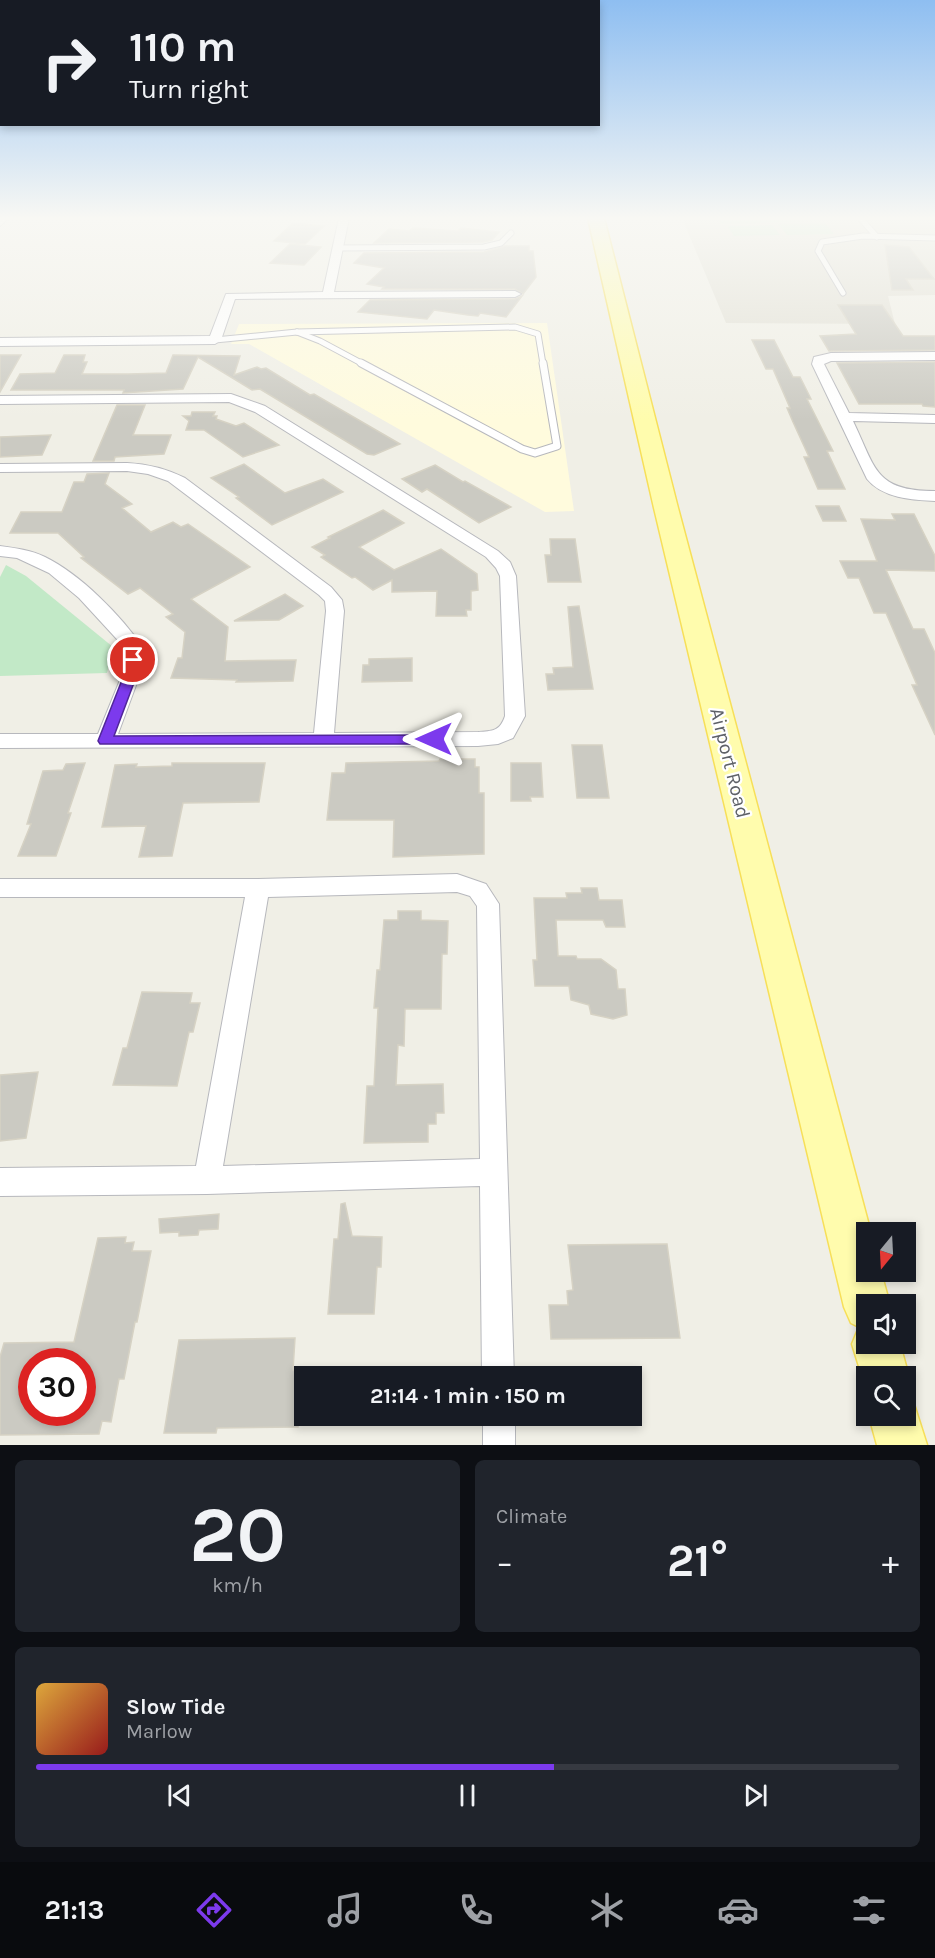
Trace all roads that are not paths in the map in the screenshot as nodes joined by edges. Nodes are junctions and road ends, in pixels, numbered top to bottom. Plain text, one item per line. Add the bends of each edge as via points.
1 (330, 285) edge
2 (612, 285) edge
3 (838, 285) edge
4 (843, 293) dead end
5 (515, 294) dead end
6 (328, 295) junction
7 (297, 332) junction
8 (215, 340) junction
9 (0, 342) edge
10 (935, 356) edge
11 (0, 400) edge
12 (845, 417) junction
13 (935, 419) edge
14 (0, 468) edge
15 (935, 496) edge
16 (0, 551) edge
17 (323, 740) junction
18 (0, 741) edge
19 (105, 741) junction
20 (0, 888) edge
21 (258, 888) junction
22 (492, 1172) junction
23 (207, 1180) junction
24 (0, 1182) edge
25 (864, 1294) edge
26 (498, 1366) edge
27 (499, 1426) edge
28 (897, 1426) edge
29 (500, 1445) edge
30 (902, 1445) edge

1 - 6 street
2 - 25 main road, Airport Road
3 - 4 lane
5 - 6 street
6 - 8 street via 231,296
7 - 7 lane via 516,327 531,330 538,334 557,447 535,453 522,449
7 - 8 lane
8 - 9 street
10 - 12 street via 819,360
11 - 17 street via 246,402 492,554 504,566 508,576 513,670 512,729 505,735 478,739
12 - 13 street
12 - 15 street via 874,478 884,487 901,494
14 - 17 street via 127,467 166,474 325,591 333,600 335,611
16 - 19 street via 35,557 51,565 134,648 129,680
17 - 19 street
18 - 19 street
20 - 21 street
21 - 22 street via 457,883 478,890 488,904
21 - 23 street
22 - 23 street
22 - 26 street
23 - 24 street
27 - 29 street
28 - 30 main road

